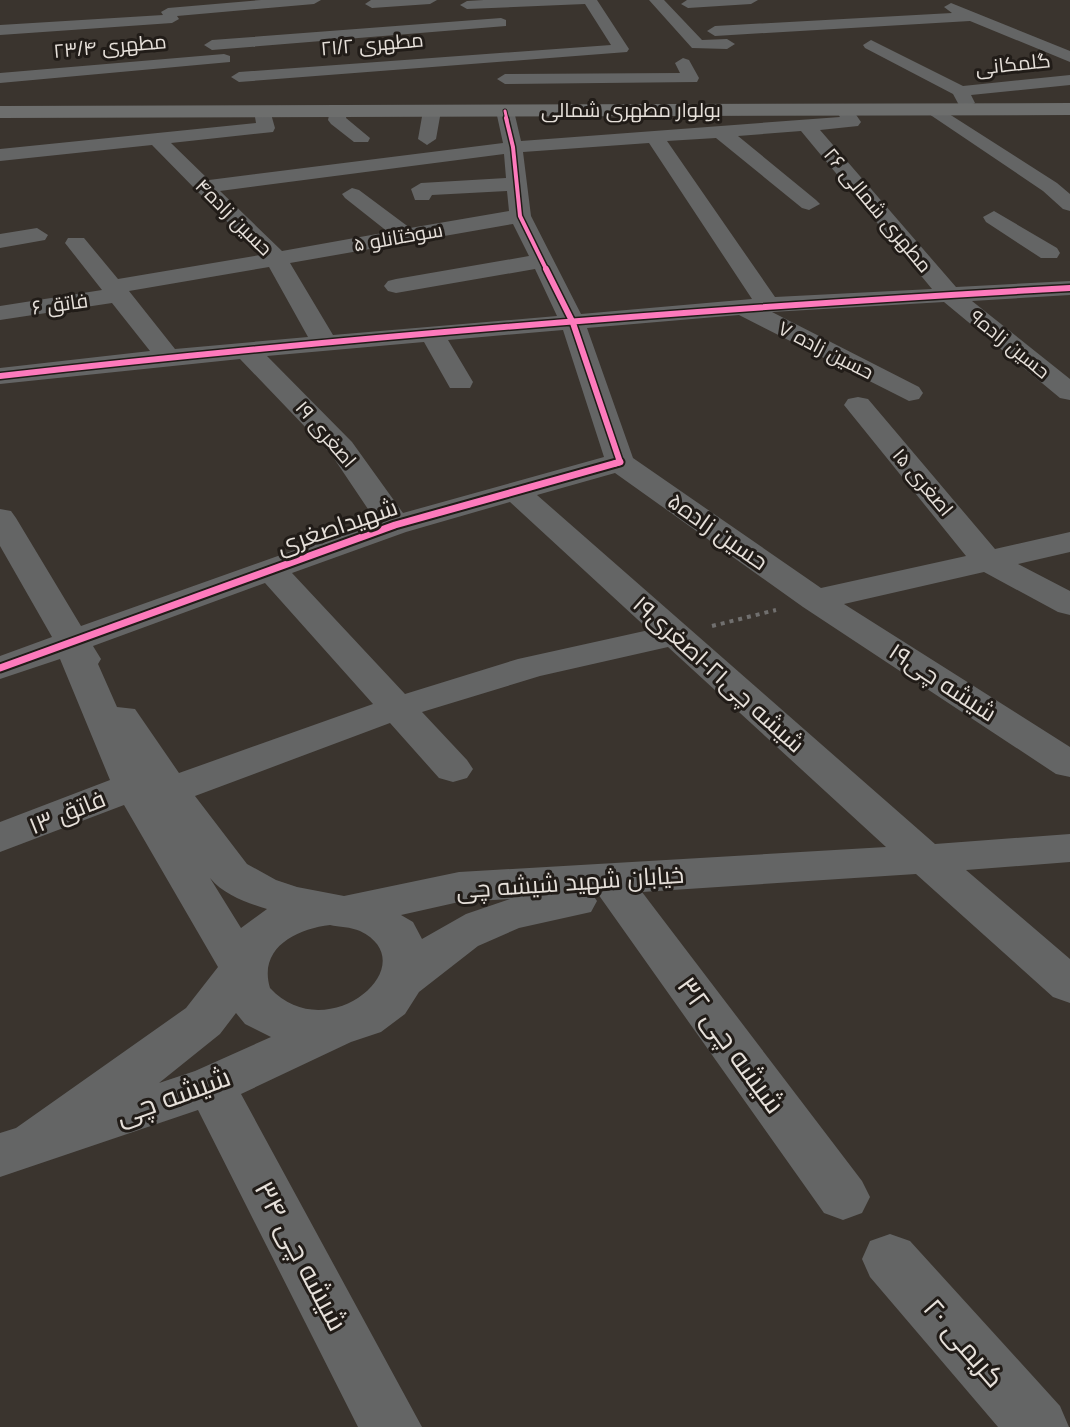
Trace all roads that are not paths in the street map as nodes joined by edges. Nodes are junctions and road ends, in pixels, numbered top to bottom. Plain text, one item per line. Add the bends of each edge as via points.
1 (314, 0) edge
2 (430, 0) edge
3 (590, 0) edge
4 (656, 0) edge
5 (751, 0) edge
6 (936, 0) edge
7 (494, 1) edge
8 (686, 2) edge
9 (281, 3) junction
10 (359, 10) junction
11 (170, 15) edge
12 (600, 16) junction
13 (972, 16) junction
14 (297, 19) dead end
15 (0, 30) edge
16 (715, 31) junction
17 (364, 34) junction
18 (504, 35) junction
19 (871, 45) dead end
20 (211, 49) junction
21 (1070, 57) edge
22 (683, 63) dead end
23 (1024, 68) dead end
24 (239, 77) junction
25 (0, 78) edge
26 (505, 79) junction
27 (1062, 81) edge
28 (963, 97) junction
29 (0, 104) edge
30 (503, 107) junction
31 (69, 108) junction
32 (1069, 108) edge
33 (844, 110) junction
34 (935, 110) junction
35 (339, 111) junction
36 (432, 111) junction
37 (0, 112) edge
38 (264, 114) junction
39 (806, 125) junction
40 (721, 132) junction
41 (655, 137) junction
42 (361, 138) dead end
43 (427, 139) dead end
44 (157, 140) junction
45 (513, 147) junction
46 (0, 155) edge
47 (517, 184) junction
48 (205, 187) junction
49 (352, 194) dead end
50 (422, 196) dead end
51 (809, 204) dead end
52 (1070, 205) edge
53 (520, 216) junction
54 (1055, 224) edge
55 (37, 235) dead end
56 (405, 235) junction
57 (0, 241) edge
58 (76, 243) dead end
59 (1049, 253) dead end
60 (275, 257) junction
61 (541, 261) junction
62 (396, 286) dead end
63 (1070, 288) edge
64 (117, 291) junction
65 (950, 295) junction
66 (756, 306) junction
67 (0, 313) edge
68 (573, 323) junction
69 (432, 335) junction
70 (325, 344) junction
71 (247, 351) junction
72 (168, 357) junction
73 (0, 376) edge
74 (460, 382) dead end
75 (1070, 392) edge
76 (909, 393) dead end
77 (858, 405) dead end
78 (620, 462) junction
79 (515, 491) junction
80 (0, 518) edge
81 (395, 525) junction
82 (1070, 542) edge
83 (987, 560) junction
84 (271, 570) junction
85 (815, 600) junction
86 (1070, 605) edge
87 (676, 635) junction
88 (70, 641) junction
89 (0, 668) edge
90 (397, 708) junction
91 (1062, 752) edge
92 (453, 769) dead end
93 (152, 788) junction
94 (0, 838) edge
95 (1070, 848) edge
96 (923, 857) junction
97 (791, 869) junction
98 (620, 894) junction
99 (340, 910) junction
100 (243, 969) junction
101 (404, 979) junction
102 (1070, 985) edge
103 (342, 1027) junction
104 (211, 1086) junction
105 (16, 1150) edge
106 (843, 1197) dead end
107 (890, 1259) dead end
108 (391, 1427) edge
109 (1038, 1427) edge

1 - 9 street
2 - 10 street
3 - 7 street
3 - 12 street
4 - 16 street via 698,45 727,44
5 - 8 street
6 - 13 street
7 - 10 street
7 - 18 street
8 - 16 street
9 - 11 street
9 - 14 street
10 - 17 street
11 - 15 street
12 - 18 street
12 - 18 street via 618,44
13 - 16 street
13 - 21 street
17 - 18 street, مطهری ۲۳/۴
17 - 20 street, مطهری ۲۳/۴
18 - 24 street, مطهری ۲۱/۲
18 - 26 street
19 - 28 street
20 - 24 street
20 - 25 street, مطهری ۲۳/۴
22 - 26 street via 691,78 612,74
23 - 27 street
24 - 38 street
26 - 30 street
27 - 28 street, گلمکانی
28 - 30 main road, بولوار مطهری شمالی
28 - 32 main road, بولوار مطهری شمالی
29 - 31 main road, بولوار مطهری شمالی
30 - 33 main road, بولوار مطهری شمالی
30 - 36 main road, بولوار مطهری شمالی
30 - 38 main road, بولوار مطهری شمالی
30 - 45 street
31 - 37 main road, بولوار مطهری شمالی
31 - 38 main road, بولوار مطهری شمالی
32 - 34 main road, بولوار مطهری شمالی
33 - 34 main road, بولوار مطهری شمالی
33 - 39 street via 852,122
34 - 52 street
35 - 36 main road, بولوار مطهری شمالی
35 - 38 main road, بولوار مطهری شمالی
35 - 42 street via 337,120
36 - 43 street
38 - 44 street
39 - 40 street
39 - 65 street, مطهری شمالی ۲۶
40 - 41 street
40 - 51 street
41 - 45 street
41 - 66 street
44 - 46 street
44 - 48 street, حسین زاده۴
45 - 47 street
45 - 48 street
47 - 50 street via 421,189
47 - 53 street
48 - 60 street, حسین زاده۴
49 - 56 street
53 - 56 street, سوختانلو ۵
53 - 61 street
54 - 59 street via 1002,222
55 - 57 street
56 - 60 street, سوختانلو ۵
58 - 64 street
60 - 64 street, سوختانلو ۵
60 - 70 street, حسین زاده۴
61 - 62 street
61 - 68 street
63 - 65 street
64 - 67 street, فاتق ۶
64 - 72 street
65 - 66 street
65 - 75 street, حسین زاده۹
66 - 68 street
66 - 76 street, حسین زاده ۷
68 - 69 street
68 - 78 street
69 - 70 street
69 - 74 street
70 - 71 street
71 - 72 street
71 - 81 street, اصغری ۱۹ via 342,448
72 - 73 street
77 - 83 street, اصغری ۱۵
78 - 79 street, شهیداصغری
78 - 85 street, حسین زاده۵
79 - 81 street, شهیداصغری
79 - 87 street, شیشه چی۲۱-اصغری۱۹
80 - 88 street
81 - 84 street, شهیداصغری
82 - 83 street
83 - 85 street
83 - 86 street
84 - 88 street, شهیداصغری
84 - 90 street
85 - 91 street, شیشه چی۱۹
87 - 90 street via 531,667
87 - 96 street, شیشه چی۲۱-اصغری۱۹
88 - 89 street, شهیداصغری
88 - 93 street
90 - 92 street
90 - 93 street
93 - 94 street, فاتق ۱۳
93 - 99 street via 232,875 293,902
93 - 100 street
95 - 96 street, خیابان شهید شیشه چی
96 - 97 street, خیابان شهید شیشه چی
96 - 102 street, شیشه چی۲۱-اصغری۱۹
97 - 98 street, خیابان شهید شیشه چی
97 - 99 street, خیابان شهید شیشه چی via 459,887
98 - 101 street, خیابان شهید شیشه چی via 497,917 462,933
98 - 106 street, شیشه چی ۳۲
99 - 100 street via 300,914 272,927 253,946
99 - 101 street via 369,915 398,935 408,964
100 - 103 street via 249,1000 278,1022 320,1030
100 - 105 street via 203,1021 142,1068
101 - 103 street via 382,1009
103 - 104 street, شیشه چی
104 - 105 street, شیشه چی
104 - 108 street, شیشه چی ۳۴
107 - 109 street, کریمی ۲۰

